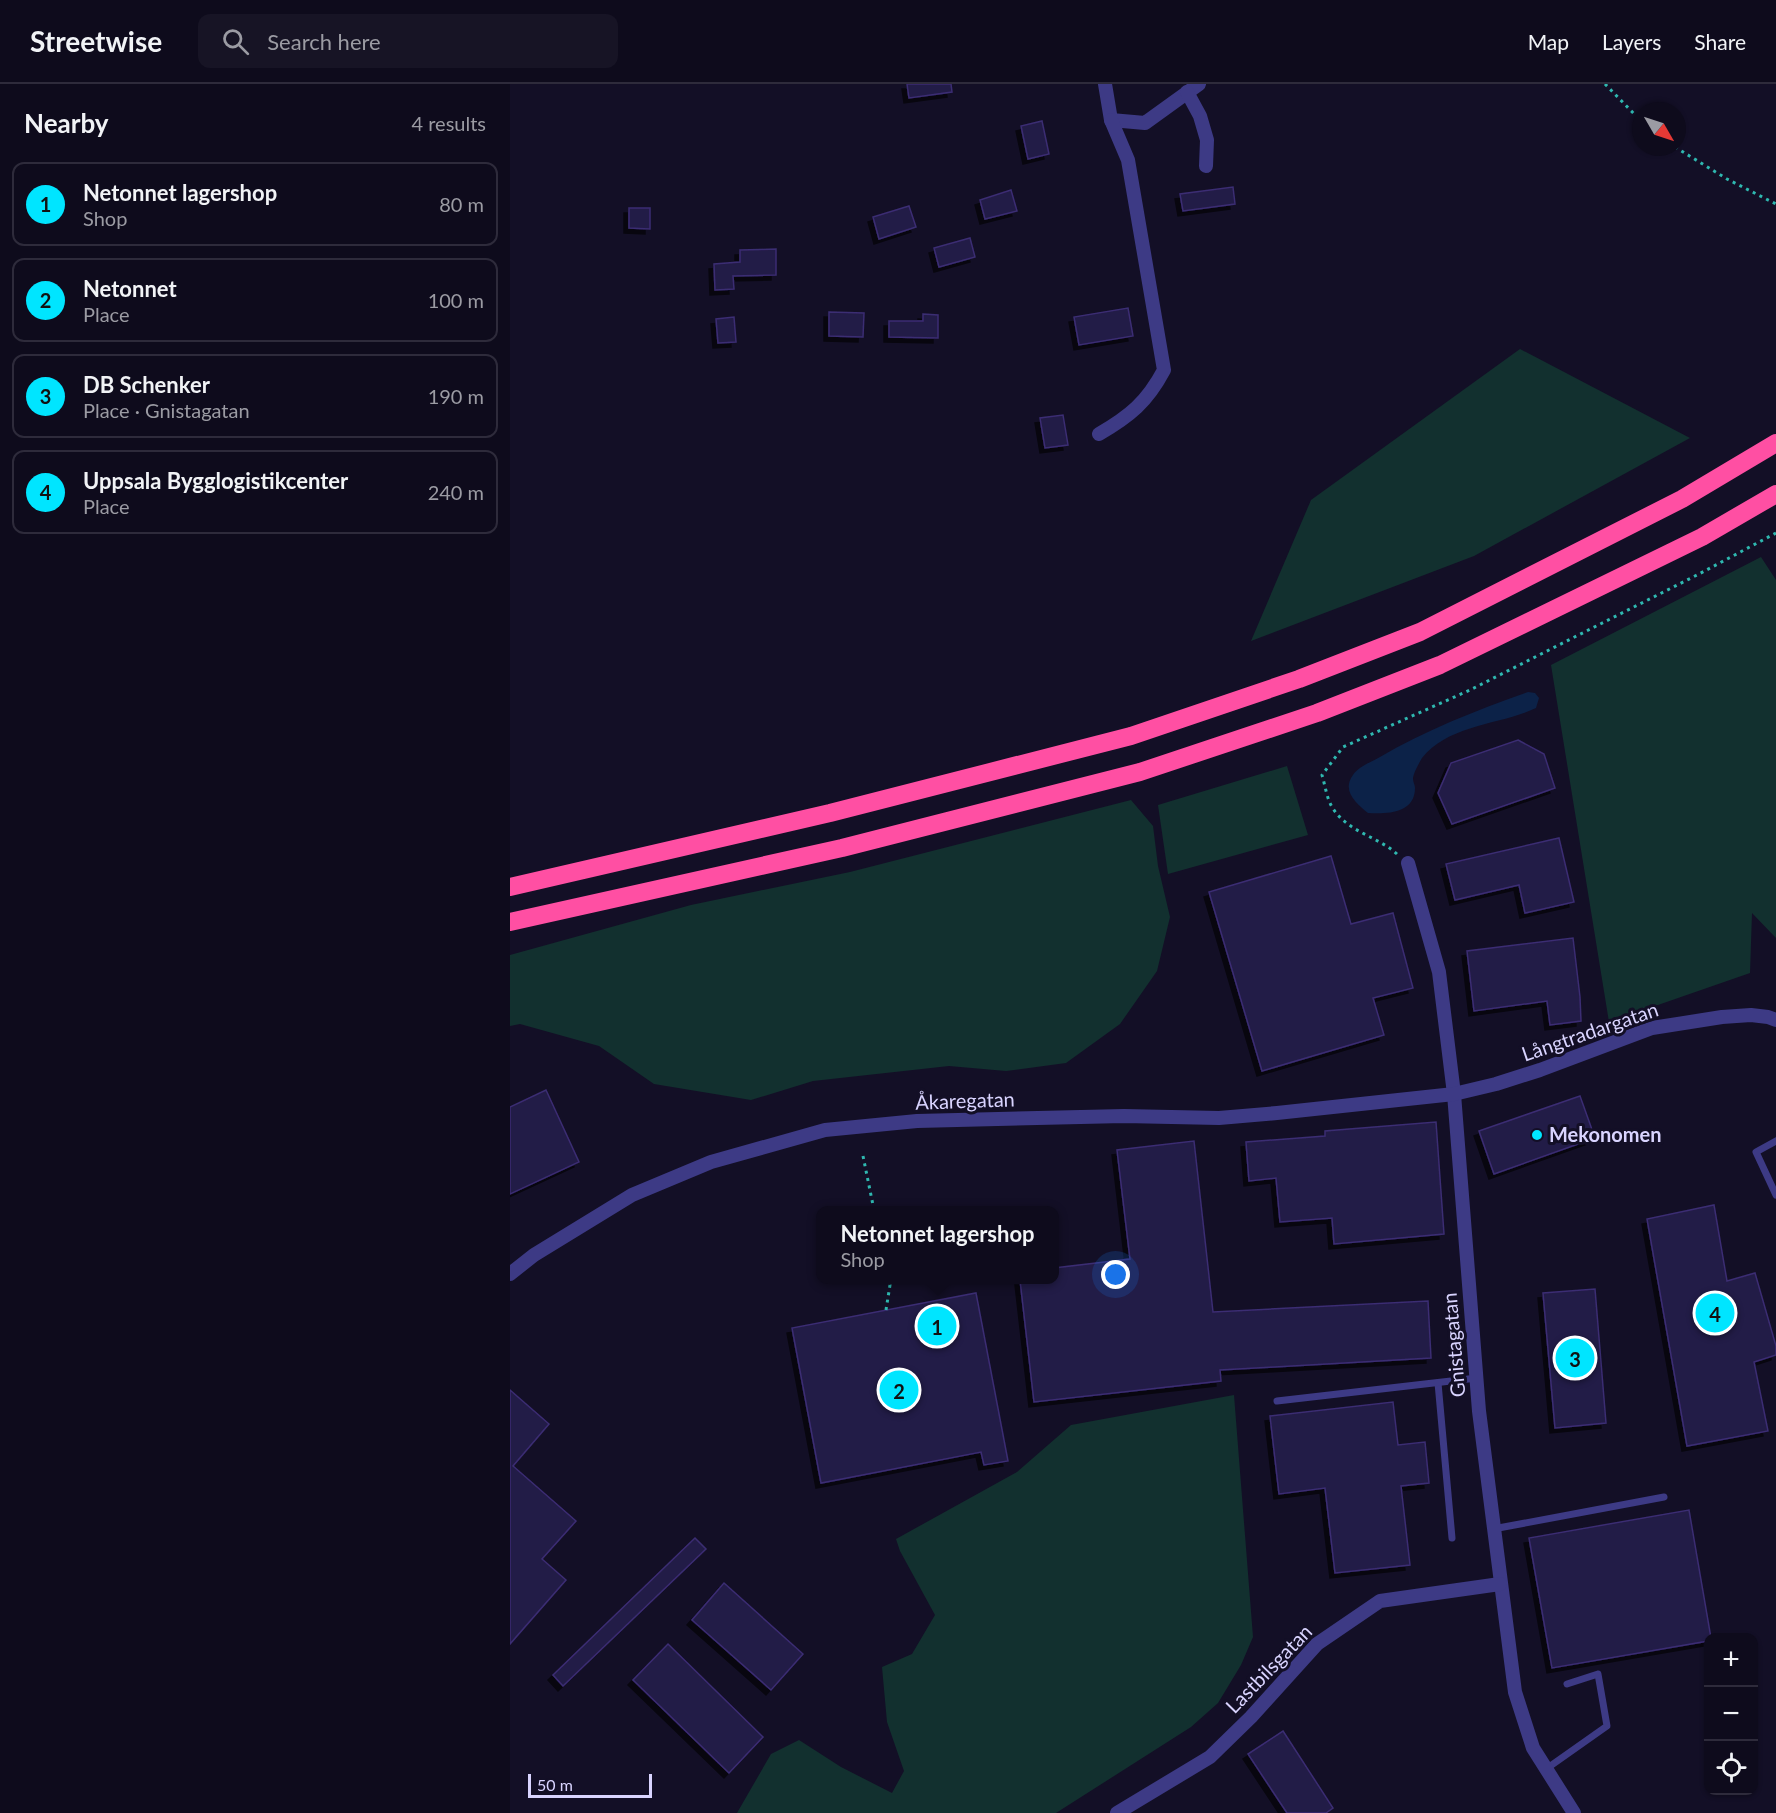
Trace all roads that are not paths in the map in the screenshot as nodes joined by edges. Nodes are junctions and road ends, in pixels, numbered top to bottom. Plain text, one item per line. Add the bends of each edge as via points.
1 (1105, 84) edge
2 (1193, 88) edge
3 (1111, 120) junction
4 (1206, 166) dead end
5 (1099, 434) dead end
6 (1776, 443) edge
7 (1776, 494) edge
8 (1408, 863) road end
9 (510, 887) edge
10 (510, 922) edge
11 (1776, 1020) edge
12 (1454, 1094) junction
13 (1776, 1141) edge
14 (1776, 1195) edge
15 (510, 1274) edge
16 (1477, 1378) junction
17 (1438, 1383) junction
18 (1277, 1401) dead end
19 (1664, 1497) dead end
20 (1493, 1529) junction
21 (1452, 1538) dead end
22 (1500, 1584) junction
23 (1567, 1684) dead end
24 (1546, 1768) junction
25 (1117, 1813) edge
26 (1574, 1813) edge

1 - 3 street
2 - 3 street via 1145,123
2 - 4 street via 1207,140
3 - 5 street via 1128,160 1164,370 1153,391 1125,418
6 - 9 highway via 1682,499 1420,632 1299,679 1131,736 830,813
7 - 10 highway via 1702,537 1440,665 1317,713 1140,772 842,848
8 - 12 street, Gnistagatan via 1439,972
11 - 12 street, Långtradargatan via 1750,1015 1652,1028 1540,1070
12 - 15 street, Åkaregatan via 1219,1118 917,1121 825,1130 711,1162 632,1195
12 - 16 street, Gnistagatan
13 - 14 lane via 1756,1152
16 - 17 lane
16 - 20 street, Gnistagatan
17 - 18 lane
17 - 21 lane
19 - 20 lane
20 - 22 street, Gnistagatan
22 - 24 street, Gnistagatan via 1515,1692 1533,1748
22 - 25 street, Lastbilsgatan via 1380,1601 1317,1644 1210,1757
23 - 24 lane via 1598,1674 1607,1726
24 - 26 street, Gnistagatan

